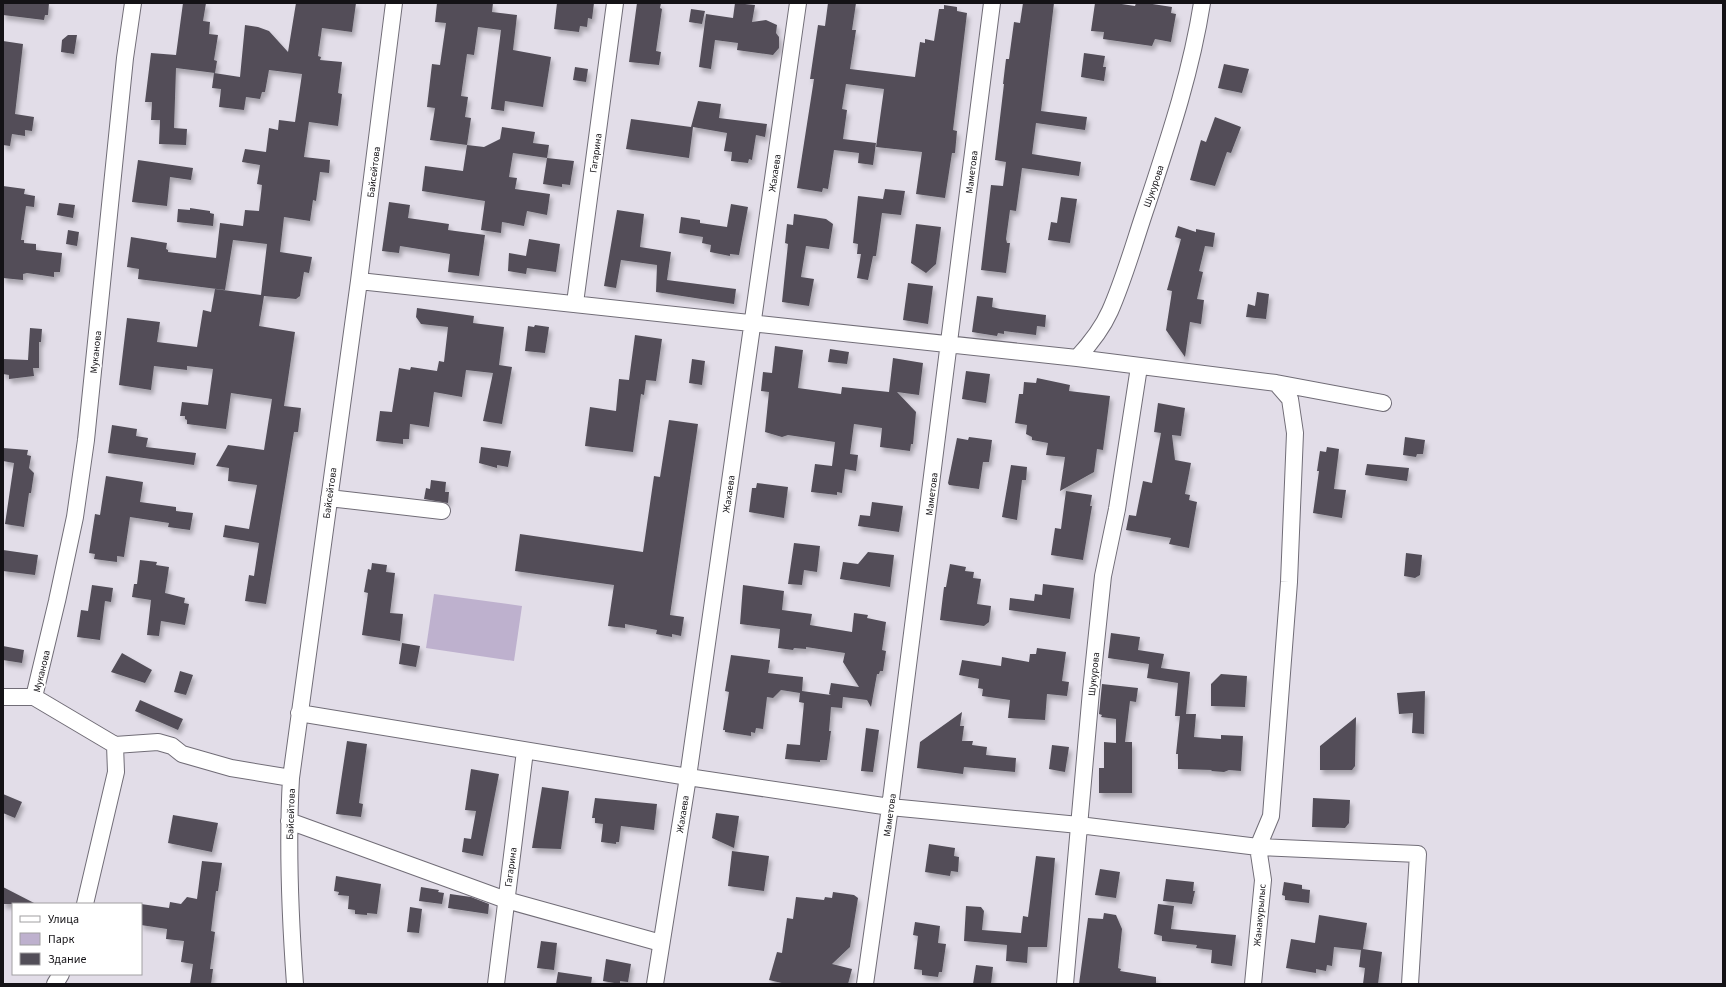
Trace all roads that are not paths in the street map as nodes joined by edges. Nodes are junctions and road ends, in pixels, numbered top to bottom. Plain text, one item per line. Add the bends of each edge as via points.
1 (133, 3) edge
2 (394, 3) edge
3 (615, 3) edge
4 (798, 3) edge
5 (992, 3) edge
6 (1202, 3) edge
7 (359, 281) junction
8 (575, 303) junction
9 (752, 322) junction
10 (950, 344) junction
11 (1077, 358) junction
12 (1139, 367) junction
13 (1276, 383) junction
14 (1383, 403) dead end
15 (329, 498) junction
16 (442, 511) dead end
17 (3, 697) edge
18 (34, 697) junction
19 (299, 713) junction
20 (115, 745) junction
21 (525, 751) junction
22 (688, 777) junction
23 (291, 778) junction
24 (890, 807) junction
25 (289, 821) junction
26 (1079, 825) junction
27 (1258, 847) junction
28 (506, 900) junction
29 (85, 903) edge
30 (662, 943) junction
31 (60, 975) edge
32 (55, 984) edge
33 (295, 984) edge
34 (496, 984) edge
35 (655, 984) edge
36 (865, 984) edge
37 (1066, 984) edge
38 (1253, 984) edge
39 (1410, 984) edge

1 - 18 street, Муканова via 125,58 85,448 75,518
2 - 7 street, Байсейтова
3 - 8 street, Гагарина
4 - 9 street, Жахаева
5 - 10 street, Маметова
6 - 11 street, Шукурова via 1189,70 1173,127 1110,311 1094,338
7 - 8 street
7 - 15 street, Байсейтова
8 - 9 street
9 - 10 street
9 - 22 street, Жахаева
10 - 11 street
10 - 24 street, Маметова
11 - 12 street
12 - 13 street
12 - 26 street, Шукурова via 1117,510 1103,576
13 - 14 street
13 - 27 street via 1290,399 1295,433 1288,582 1271,816
15 - 16 street
15 - 19 street, Байсейтова
17 - 18 street
18 - 20 street
19 - 21 street
19 - 23 street, Байсейтова
20 - 23 street via 158,742 172,746 182,754 231,768
20 - 29 street via 116,772
21 - 22 street
21 - 28 street, Гагарина
22 - 24 street
22 - 30 street, Жахаева
23 - 25 street, Байсейтова
24 - 26 street
24 - 36 street, Маметова
25 - 28 street
25 - 33 street, Байсейтова via 290,918
26 - 27 street
26 - 37 street, Шукурова
27 - 38 street, Жанакурылыс via 1263,880
27 - 39 street via 1418,854
28 - 30 street
28 - 34 street, Гагарина
30 - 35 street, Жахаева
31 - 32 street

